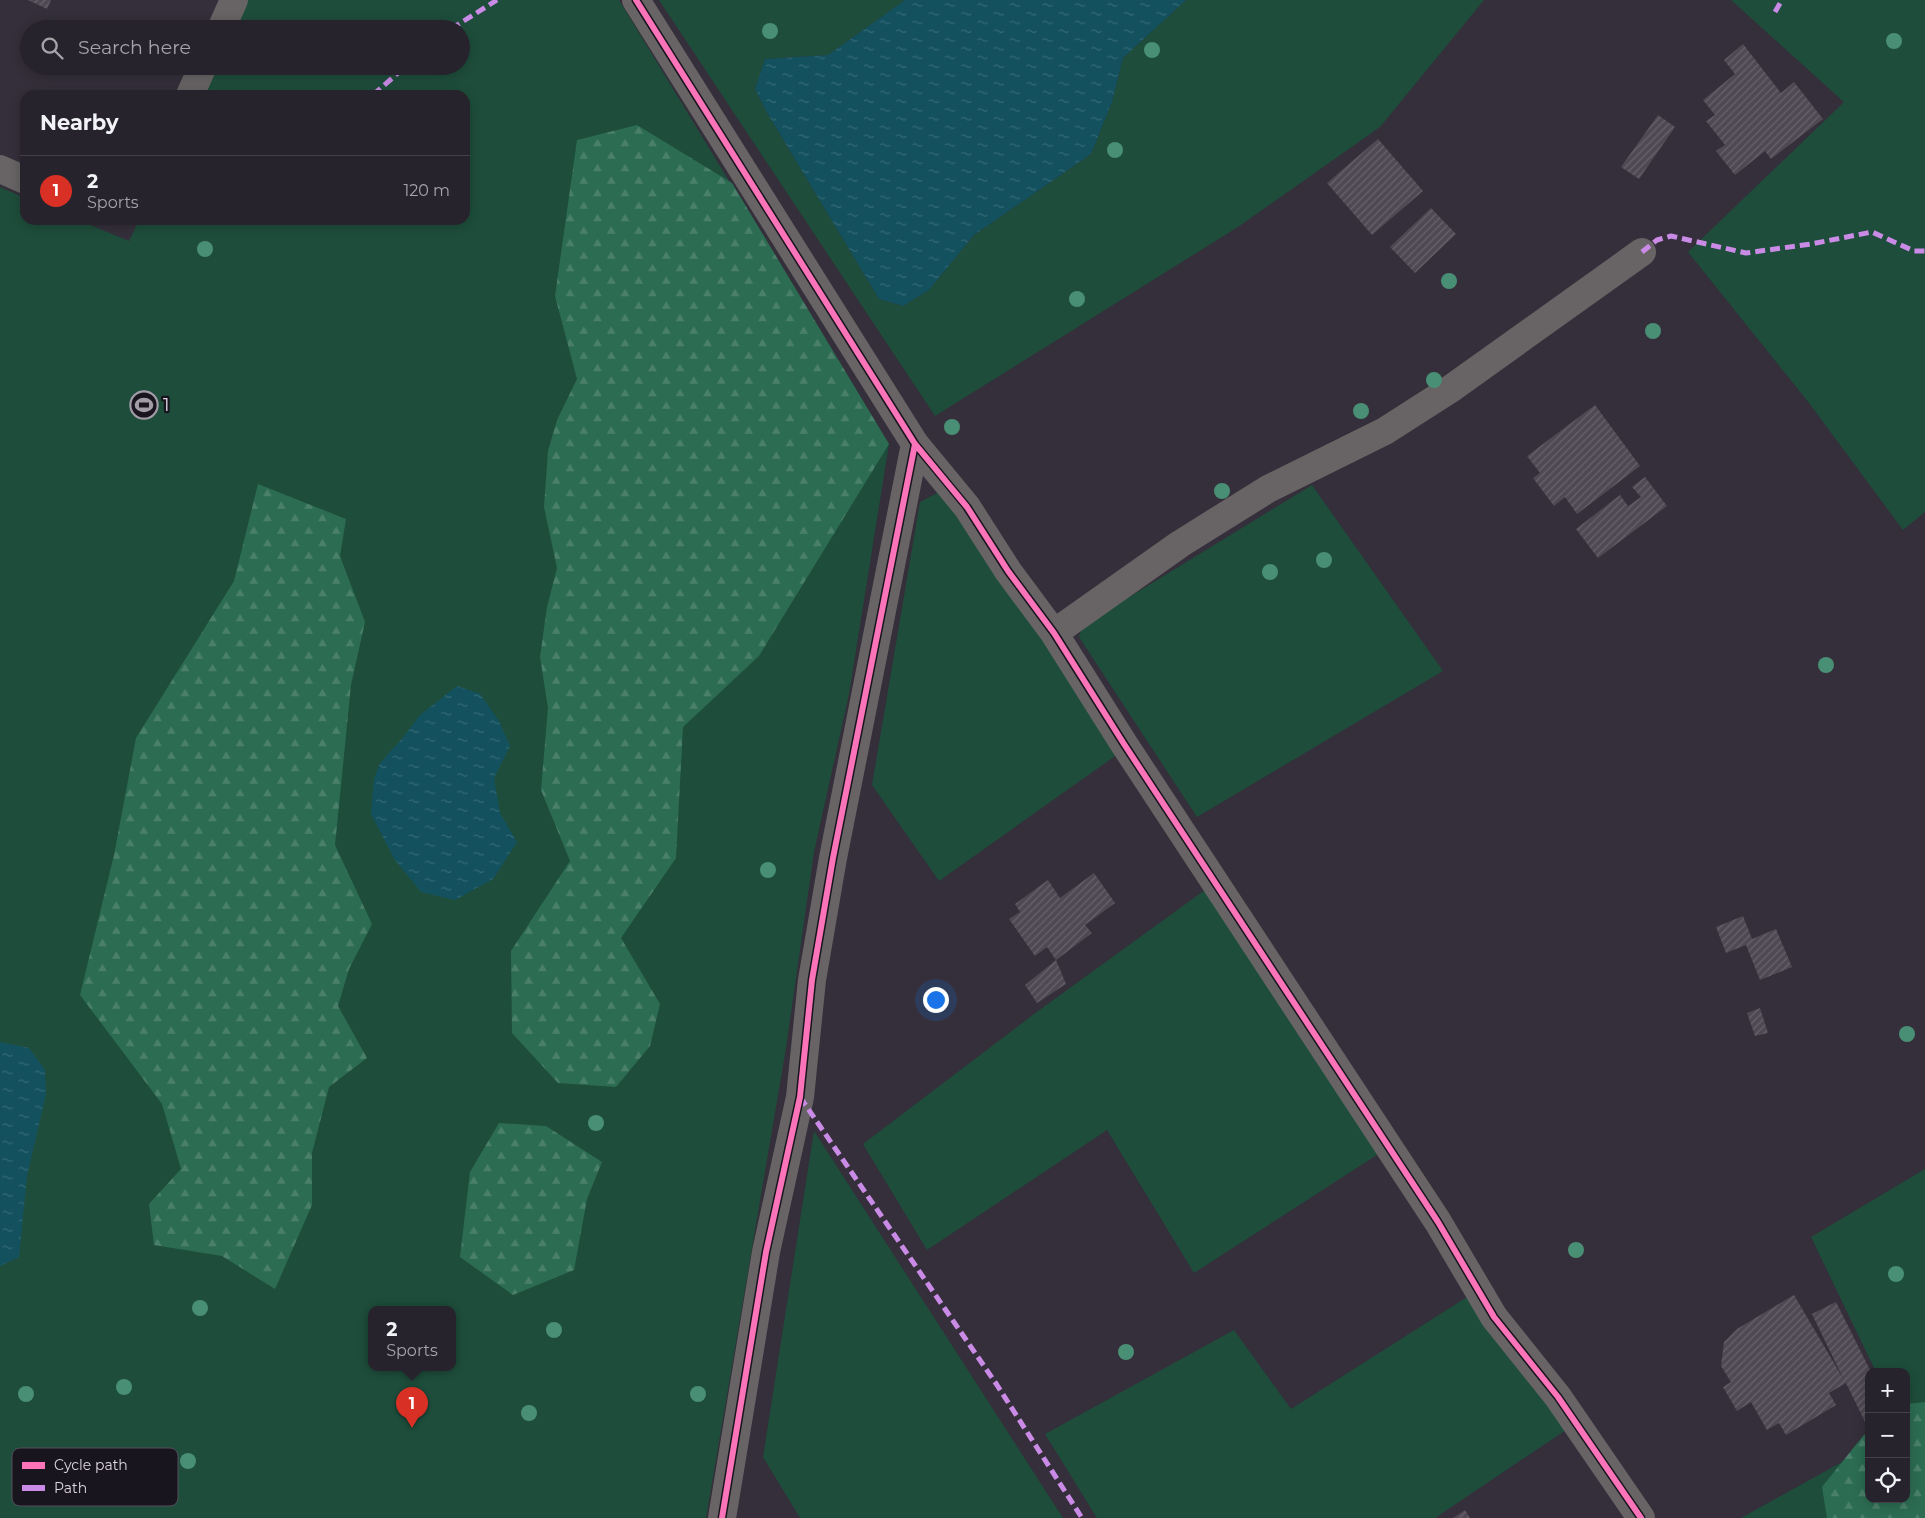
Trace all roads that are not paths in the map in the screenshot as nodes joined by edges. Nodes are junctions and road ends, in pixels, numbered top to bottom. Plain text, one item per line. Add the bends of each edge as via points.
1 (234, 0) edge
2 (636, 0) edge
3 (225, 20) edge
4 (199, 75) edge
5 (192, 90) edge
6 (0, 169) edge
7 (20, 178) edge
8 (1642, 252) dead end
9 (915, 444) junction
10 (1054, 633) junction
11 (722, 1518) edge
12 (1641, 1518) edge

1 - 3 street
2 - 9 street
4 - 5 street
6 - 7 street
8 - 10 street via 1428,404 1385,431 1268,489 1180,544
9 - 10 street via 967,507 1008,571
9 - 11 street via 812,980 800,1097 766,1252
10 - 12 street via 1438,1222 1494,1317 1558,1397

